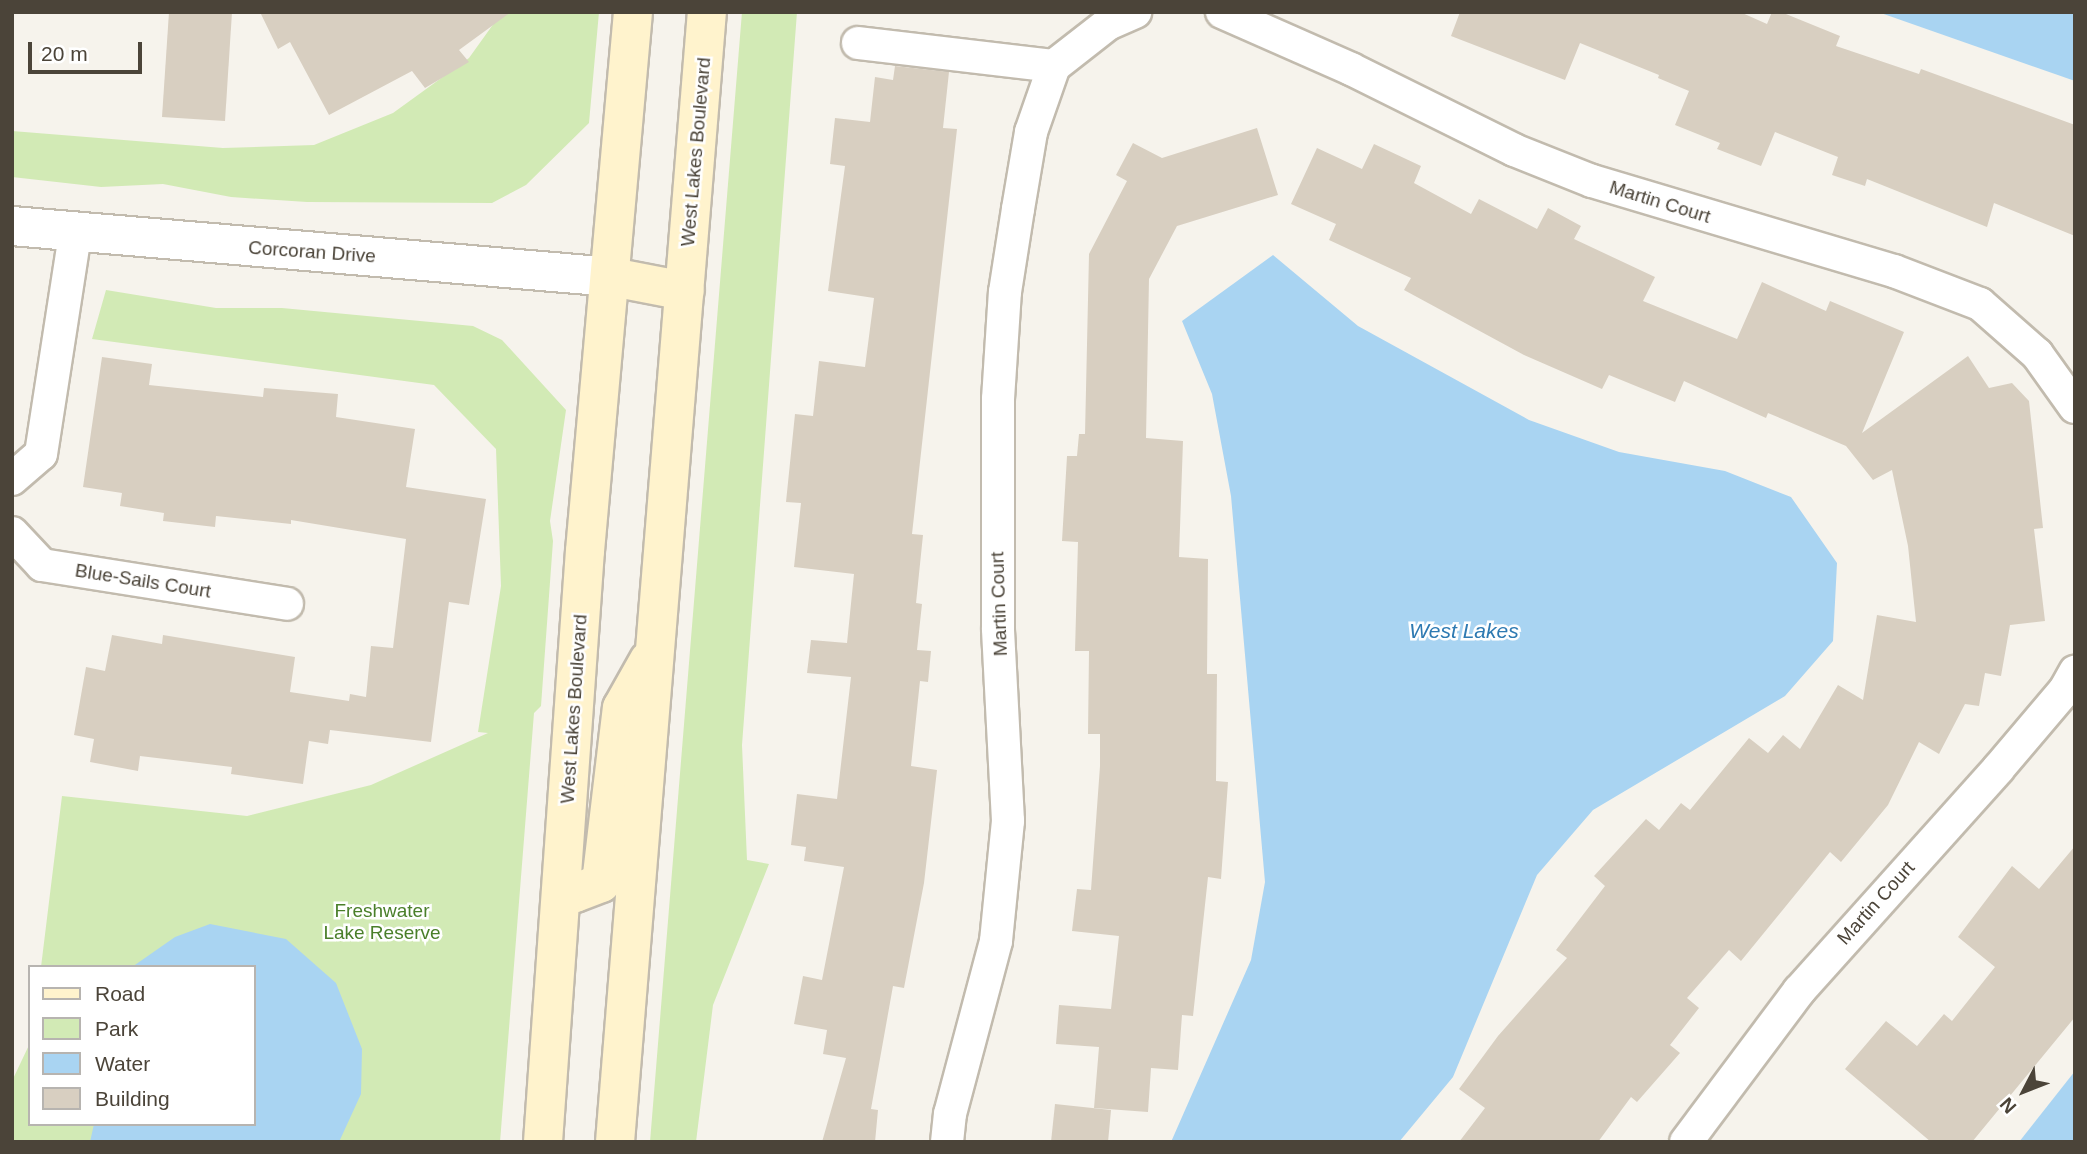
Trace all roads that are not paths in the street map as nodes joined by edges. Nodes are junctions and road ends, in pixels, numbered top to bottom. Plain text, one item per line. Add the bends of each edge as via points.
1 (633, 12) edge
2 (707, 12) edge
3 (1135, 12) edge
4 (1222, 12) edge
5 (858, 43) dead end
6 (1054, 66) junction
7 (12, 226) edge
8 (75, 235) junction
9 (612, 277) junction
10 (685, 291) junction
11 (2075, 407) edge
12 (12, 479) edge
13 (12, 533) edge
14 (287, 604) dead end
15 (655, 649) junction
16 (2075, 672) edge
17 (562, 879) junction
18 (543, 1142) edge
19 (615, 1142) edge
20 (947, 1142) edge
21 (1686, 1142) edge

1 - 9 main road, West Lakes Boulevard
2 - 10 main road, West Lakes Boulevard
3 - 6 street via 1108,24
4 - 11 street, Martin Court via 1351,69 1514,150 1592,181 1894,271 1980,304 2037,354
5 - 6 street
6 - 20 street, Martin Court via 1031,132 1020,196 1005,292 998,399 998,628 1007,834 996,941 950,1114
7 - 8 street, Corcoran Drive
8 - 9 street, Corcoran Drive
8 - 12 street via 41,454
9 - 10 main road
9 - 17 main road, West Lakes Boulevard via 585,551
10 - 15 main road, West Lakes Boulevard
13 - 14 street, Blue-Sails Court via 42,565
15 - 17 main road via 622,708 601,883 575,893
15 - 19 main road, West Lakes Boulevard
16 - 21 street, Martin Court via 1998,769 1799,991
17 - 18 main road, West Lakes Boulevard

